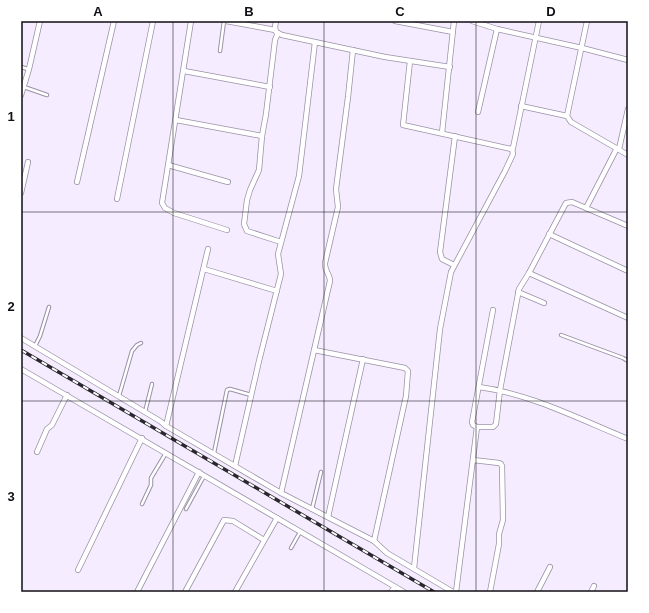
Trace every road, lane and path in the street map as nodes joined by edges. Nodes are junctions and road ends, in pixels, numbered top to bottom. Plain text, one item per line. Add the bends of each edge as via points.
1 (40, 21) edge
2 (114, 21) edge
3 (153, 21) edge
4 (191, 21) edge
5 (225, 21) edge
6 (276, 21) edge
7 (395, 21) edge
8 (454, 21) edge
9 (472, 21) edge
10 (539, 21) edge
11 (587, 21) edge
12 (233, 22) edge
13 (497, 29) junction
14 (276, 31) junction
15 (453, 32) junction
16 (536, 37) junction
17 (315, 42) junction
18 (582, 48) junction
19 (353, 50) junction
20 (220, 51) dead end
21 (628, 60) edge
22 (410, 61) junction
23 (21, 67) edge
24 (450, 67) junction
25 (29, 69) junction
26 (184, 71) junction
27 (23, 87) junction
28 (270, 87) junction
29 (21, 95) edge
30 (47, 95) dead end
31 (521, 106) junction
32 (628, 109) edge
33 (478, 112) dead end
34 (567, 116) junction
35 (176, 120) junction
36 (442, 133) junction
37 (262, 136) junction
38 (455, 136) junction
39 (512, 148) junction
40 (618, 148) junction
41 (628, 155) edge
42 (28, 162) dead end
43 (168, 164) junction
44 (77, 182) dead end
45 (228, 182) dead end
46 (21, 192) edge
47 (117, 199) dead end
48 (586, 208) junction
49 (628, 226) edge
50 (227, 230) dead end
51 (549, 234) junction
52 (281, 242) junction
53 (208, 249) dead end
54 (454, 265) junction
55 (204, 269) junction
56 (529, 272) junction
57 (628, 272) edge
58 (277, 291) junction
59 (518, 292) junction
60 (544, 304) dead end
61 (49, 307) dead end
62 (493, 310) dead end
63 (628, 318) edge
64 (561, 335) dead end
65 (21, 338) edge
66 (141, 343) dead end
67 (35, 347) junction
68 (314, 350) junction
69 (363, 359) junction
70 (628, 361) edge
71 (21, 369) edge
72 (152, 384) dead end
73 (479, 387) junction
74 (500, 390) junction
75 (67, 395) junction
76 (252, 395) junction
77 (118, 396) junction
78 (145, 412) junction
79 (166, 426) junction
80 (477, 427) junction
81 (142, 438) junction
82 (628, 439) edge
83 (37, 452) dead end
84 (166, 453) junction
85 (214, 453) junction
86 (473, 460) junction
87 (235, 466) junction
88 (199, 472) junction
89 (321, 472) dead end
90 (204, 475) junction
91 (281, 493) junction
92 (142, 504) dead end
93 (186, 509) dead end
94 (312, 509) junction
95 (328, 517) junction
96 (277, 518) junction
97 (300, 532) junction
98 (264, 540) junction
99 (374, 541) junction
100 (291, 548) dead end
101 (550, 567) dead end
102 (414, 568) junction
103 (78, 570) dead end
104 (594, 586) dead end
105 (395, 587) junction
106 (137, 592) edge
107 (185, 592) edge
108 (235, 592) edge
109 (391, 592) edge
110 (404, 592) edge
111 (455, 592) edge
112 (490, 592) edge
113 (537, 592) edge
114 (591, 592) edge

1 - 25 street
2 - 44 street
3 - 47 street
4 - 26 street
5 - 12 street
5 - 20 lane
6 - 14 street
7 - 15 street
8 - 15 street
9 - 13 street
10 - 16 street
11 - 18 street
12 - 14 street
13 - 16 street
13 - 33 street
14 - 17 street via 282,36
14 - 28 street
15 - 24 street
16 - 18 street
16 - 31 street
17 - 19 street
17 - 52 street via 298,181
18 - 21 street
18 - 34 street
19 - 22 street
19 - 68 street via 336,189 338,207 324,263 330,281
22 - 24 street
22 - 36 street via 403,125
23 - 25 lane
24 - 36 street
25 - 27 street
26 - 28 street
26 - 35 street
27 - 29 street
27 - 30 lane
28 - 37 street
31 - 34 street
31 - 39 street
32 - 40 street
34 - 40 street via 571,122
35 - 37 street
35 - 43 street
36 - 38 street
37 - 52 street via 259,170 250,190 244,227 247,231
38 - 39 street
38 - 54 street via 440,252 442,259
39 - 54 street via 513,154 505,171
40 - 41 street
40 - 48 street
42 - 46 street
43 - 45 street
43 - 50 street via 162,199 165,208
48 - 49 street
48 - 51 street via 572,202 566,203
51 - 56 street
51 - 57 street
52 - 58 street via 278,259 282,270
53 - 55 street
54 - 102 street via 440,329
55 - 58 street
55 - 79 street
56 - 59 street
56 - 63 street
58 - 76 street
59 - 60 street
59 - 74 street
61 - 67 lane
62 - 73 street
64 - 70 lane
65 - 67 street
66 - 77 lane via 132,352
67 - 77 street
68 - 69 street
68 - 91 street
69 - 95 street
69 - 99 street via 405,368 409,373
71 - 75 street
72 - 78 lane
73 - 74 street
73 - 80 street via 472,422
74 - 80 street via 495,426
74 - 82 street via 522,396
75 - 81 street
75 - 83 street
76 - 85 lane via 227,390
76 - 87 street
77 - 78 street
78 - 79 street
79 - 85 street
80 - 86 street
81 - 84 street
81 - 103 street
84 - 88 street
84 - 92 lane via 151,478 151,485
85 - 87 street
86 - 111 street
86 - 112 street via 499,463 502,466 503,520
87 - 91 street
88 - 90 street
88 - 106 street
89 - 94 lane
90 - 93 lane
90 - 96 street
91 - 94 street
94 - 95 street
95 - 99 street
96 - 97 street
96 - 98 street
97 - 100 lane
97 - 105 street
98 - 107 street via 233,521 224,520
98 - 108 street
99 - 102 street via 387,553
101 - 113 street
102 - 111 street
104 - 114 street
105 - 109 street
105 - 110 street

